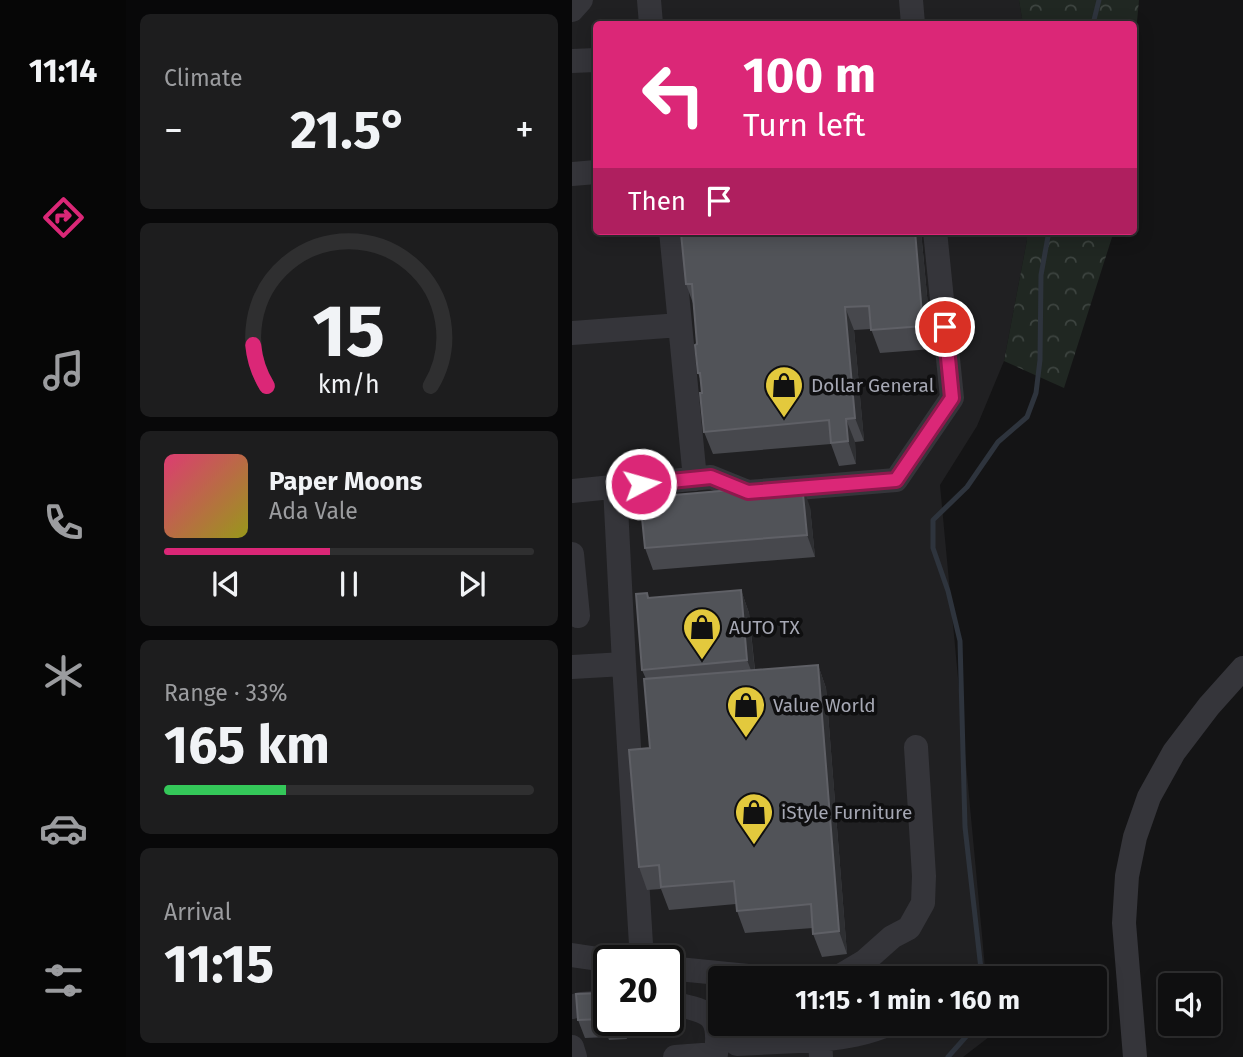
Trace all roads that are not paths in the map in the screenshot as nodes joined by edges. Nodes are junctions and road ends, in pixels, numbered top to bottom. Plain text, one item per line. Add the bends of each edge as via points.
1 (581, 0) edge
2 (649, 0) edge
3 (911, 0) edge
4 (572, 10) edge
5 (651, 21) edge
6 (913, 21) edge
7 (593, 60) edge
8 (572, 61) edge
9 (593, 172) edge
10 (572, 174) edge
11 (671, 235) edge
12 (935, 235) edge
13 (680, 325) junction
14 (572, 333) edge
15 (695, 479) junction
16 (615, 487) junction
17 (572, 491) edge
18 (572, 554) edge
19 (578, 616) dead end
20 (624, 664) junction
21 (572, 667) edge
22 (1243, 668) edge
23 (916, 747) dead end
24 (641, 945) edge
25 (572, 955) edge
26 (593, 958) edge
27 (857, 966) edge
28 (684, 970) edge
29 (708, 972) edge
30 (593, 1003) edge
31 (572, 1007) edge
32 (684, 1007) edge
33 (849, 1036) edge
34 (572, 1047) edge
35 (820, 1048) edge
36 (723, 1052) edge
37 (575, 1057) edge
38 (675, 1057) edge
39 (1135, 1057) edge

1 - 4 street
2 - 5 street
3 - 6 street
7 - 8 street
9 - 10 street
11 - 13 street
12 - 15 street via 952,398 896,480 748,492 711,477
13 - 14 street
13 - 15 street
15 - 16 street
16 - 17 street
16 - 20 street
18 - 19 street
20 - 21 street
20 - 24 street
22 - 39 street via 1174,752 1149,797 1135,837 1124,923
23 - 27 street via 923,903 909,928
25 - 26 street
28 - 29 street
30 - 31 street
32 - 36 street via 709,1014
33 - 35 street
34 - 37 street
35 - 36 street
36 - 38 street

